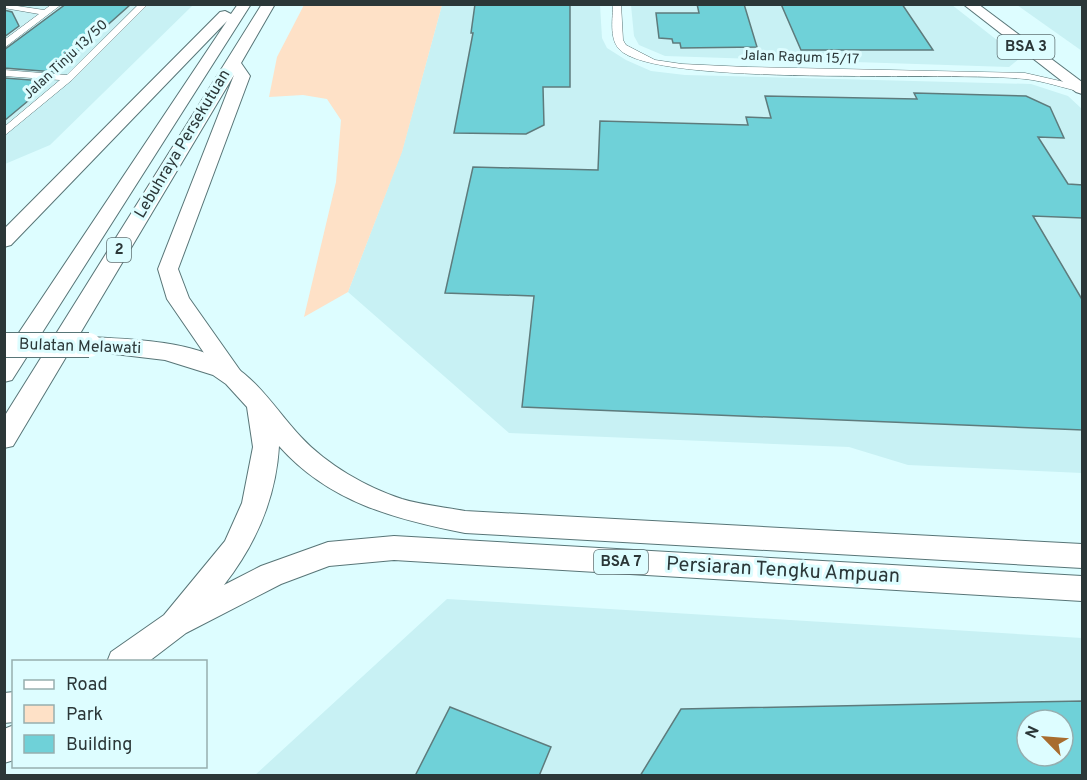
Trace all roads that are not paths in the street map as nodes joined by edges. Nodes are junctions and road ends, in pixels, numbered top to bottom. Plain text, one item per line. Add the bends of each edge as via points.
1 (58, 4) edge
2 (144, 4) edge
3 (237, 4) edge
4 (245, 4) edge
5 (268, 4) edge
6 (617, 4) edge
7 (969, 4) edge
8 (990, 4) edge
9 (4, 5) edge
10 (46, 14) junction
11 (4, 45) edge
12 (1040, 57) junction
13 (233, 62) junction
14 (4, 73) edge
15 (1083, 73) edge
16 (1025, 76) junction
17 (69, 78) junction
18 (1083, 89) edge
19 (4, 133) edge
20 (4, 241) edge
21 (4, 345) edge
22 (4, 374) edge
23 (232, 376) junction
24 (259, 405) junction
25 (4, 439) edge
26 (1083, 556) edge
27 (1083, 589) edge
28 (175, 624) junction
29 (125, 660) edge

1 - 10 street
2 - 17 street, Jalan Tinju 13/50
3 - 20 main road
4 - 22 main road, Lebuhraya Persekutuan / 2
5 - 13 main road, Lebuhraya Persekutuan / 2
6 - 16 street, Jalan Ragum 15/17 via 618,40 622,47 653,62 747,70
7 - 12 main road, BSA 3
8 - 15 main road, BSA 3
9 - 10 street
10 - 11 street
12 - 16 street
12 - 18 main road, BSA 3
13 - 23 main road via 242,76 168,269 178,299
13 - 25 main road, Lebuhraya Persekutuan / 2
14 - 17 street
16 - 18 street, Jalan Ragum 15/17
17 - 19 street, Jalan Tinju 13/50
21 - 23 main road, Bulatan Melawati, bridge via 117,345 198,361
23 - 24 main road, Bulatan Melawati
24 - 26 main road, Persiaran Tengku Ampuan / BSA 7 via 312,463 353,489 396,508 465,522
24 - 28 main road via 266,447 256,503 236,548
27 - 28 main road, Persiaran Tengku Ampuan / BSA 7 via 394,548 328,554 271,575
28 - 29 main road

